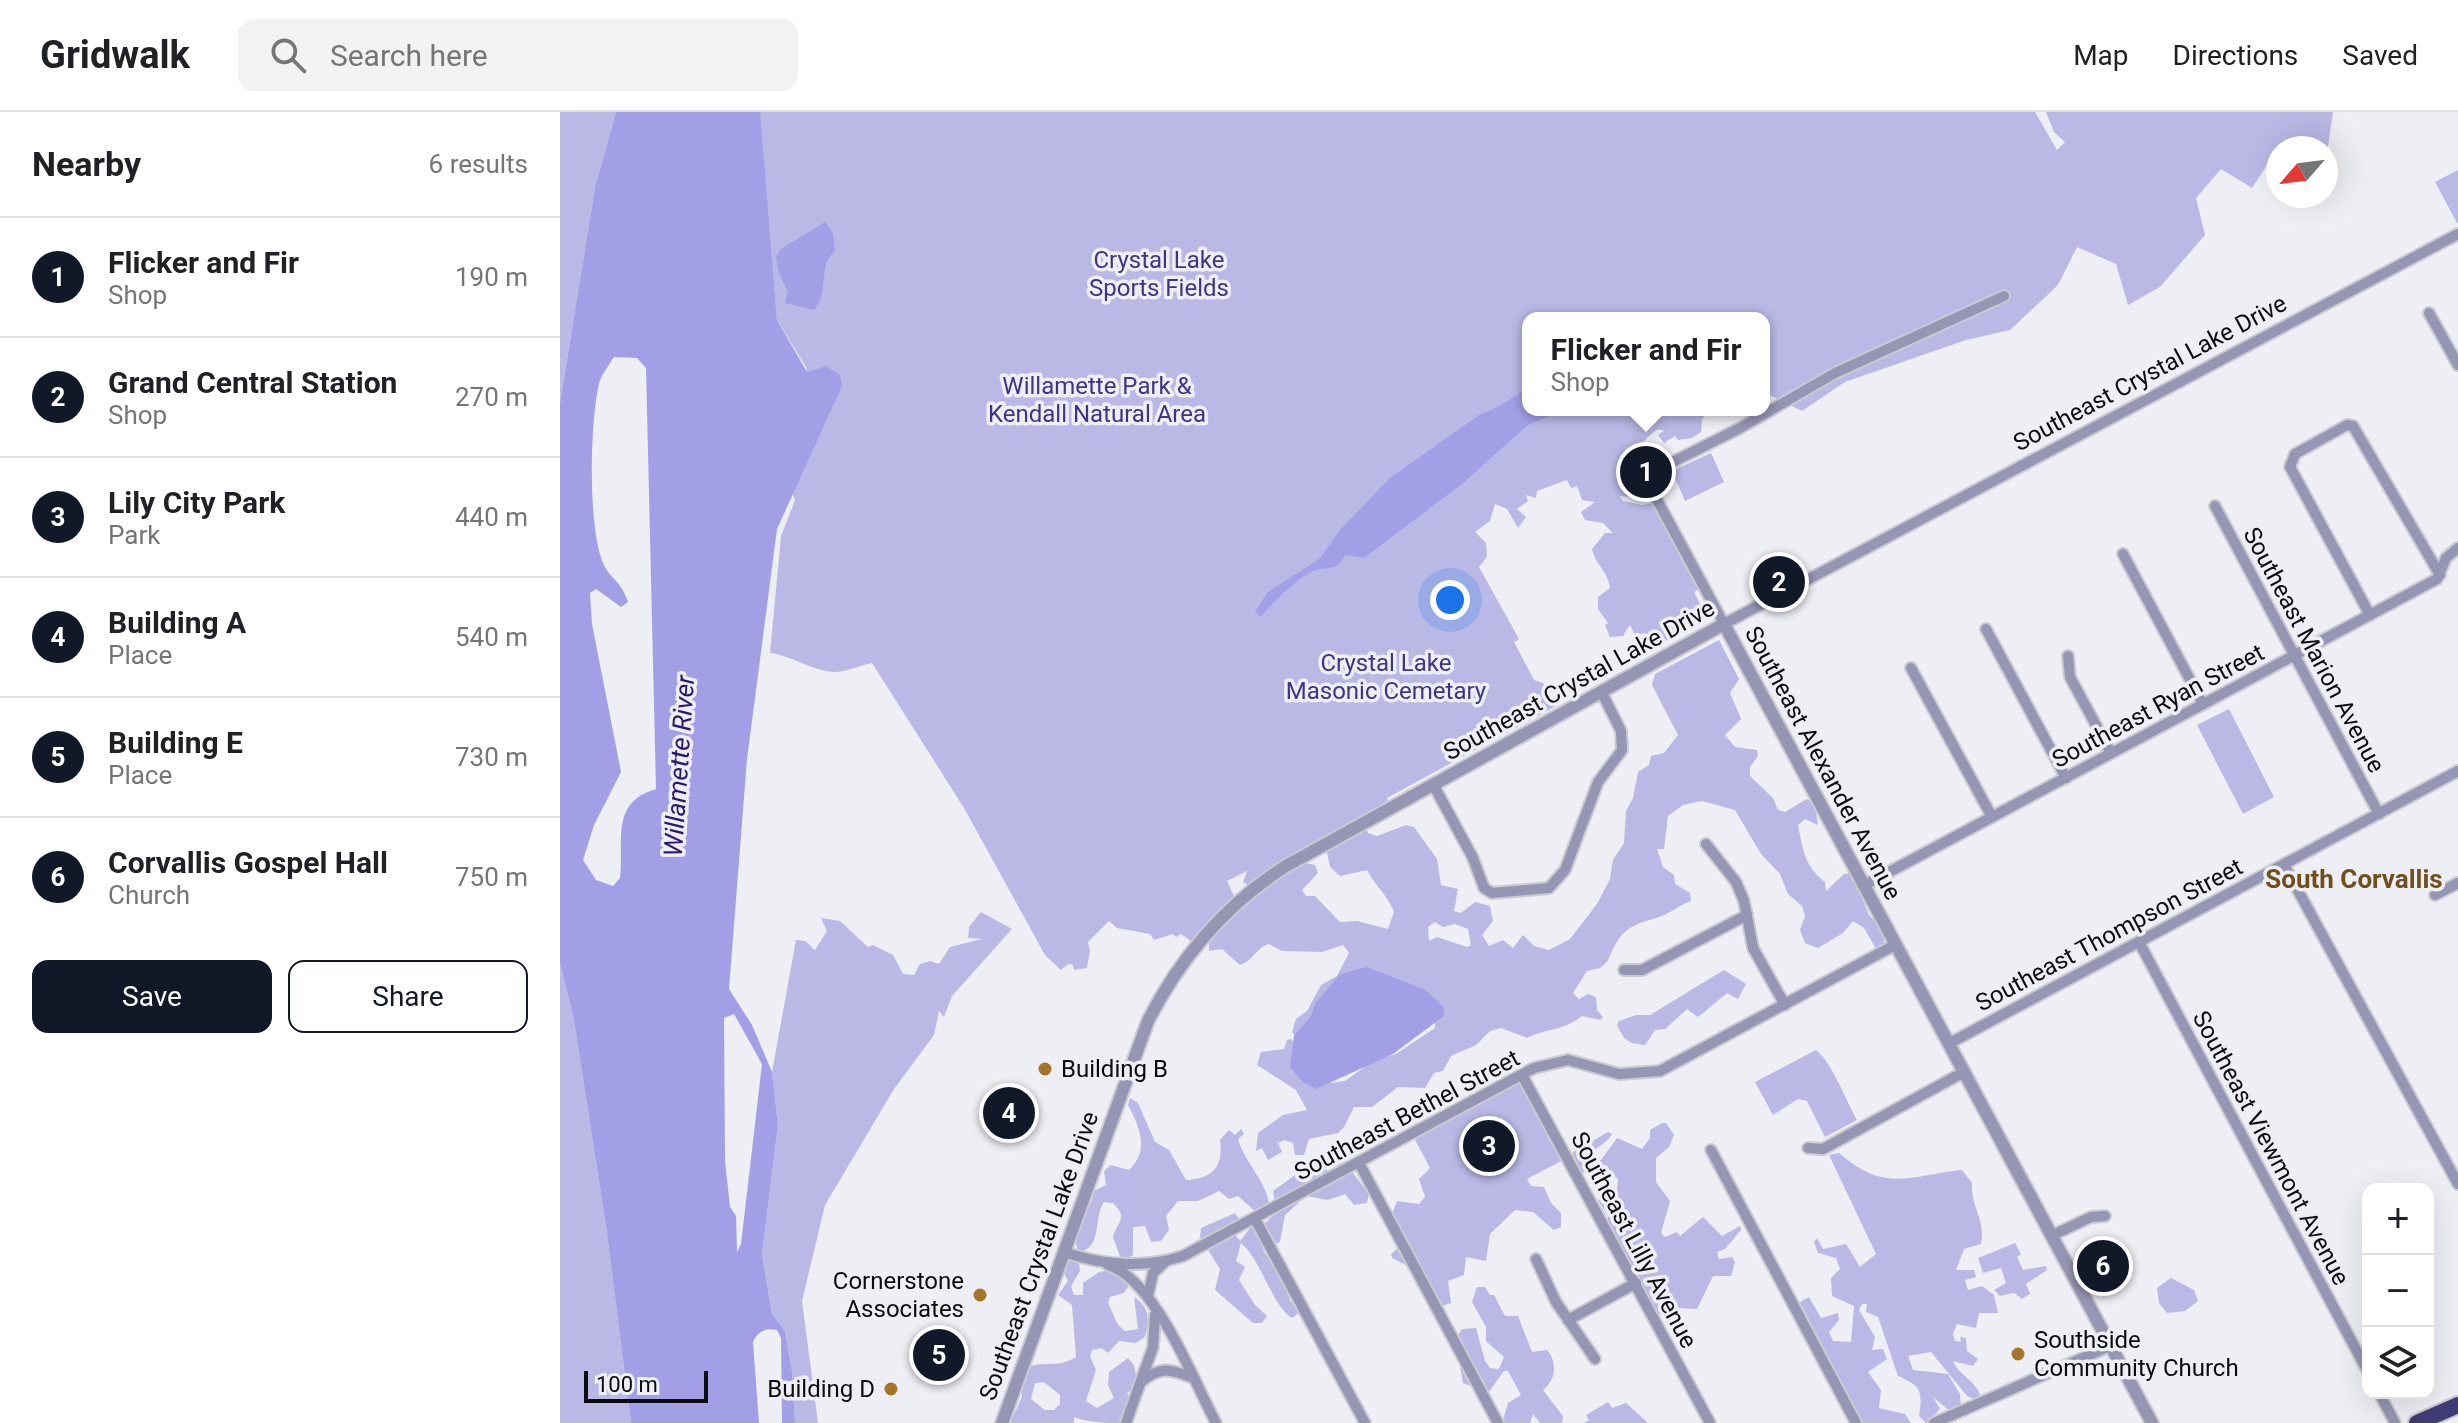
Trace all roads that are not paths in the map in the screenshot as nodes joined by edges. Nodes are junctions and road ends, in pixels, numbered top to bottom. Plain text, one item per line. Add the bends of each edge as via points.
1 (2458, 234) edge
2 (2004, 296) dead end
3 (2429, 313) dead end
4 (2458, 365) edge
5 (1770, 411) edge
6 (1761, 416) edge
7 (2215, 506) dead end
8 (2458, 548) edge
9 (2123, 554) dead end
10 (2440, 575) junction
11 (2370, 615) junction
12 (1724, 624) junction
13 (1986, 629) dead end
14 (2068, 656) dead end
15 (2294, 656) junction
16 (1911, 668) dead end
17 (1602, 693) junction
18 (2203, 704) junction
19 (2111, 753) junction
20 (2458, 771) edge
21 (2066, 778) junction
22 (1434, 786) junction
23 (2379, 814) junction
24 (1992, 817) junction
25 (1706, 844) dead end
26 (2284, 865) junction
27 (2458, 883) edge
28 (1863, 886) junction
29 (2435, 895) dead end
30 (1747, 915) junction
31 (2139, 942) junction
32 (1895, 945) junction
33 (1624, 970) dead end
34 (1785, 1005) junction
35 (1948, 1044) junction
36 (1964, 1072) junction
37 (1522, 1075) junction
38 (1808, 1148) dead end
39 (1711, 1150) dead end
40 (1359, 1163) junction
41 (2458, 1184) edge
42 (2105, 1216) dead end
43 (1255, 1219) junction
44 (2053, 1235) junction
45 (1064, 1252) junction
46 (1536, 1259) dead end
47 (1166, 1261) junction
48 (1099, 1263) junction
49 (1636, 1283) junction
50 (1148, 1297) junction
51 (1568, 1320) junction
52 (2110, 1346) junction
53 (1595, 1359) dead end
54 (2362, 1361) edge
55 (1192, 1377) junction
56 (1139, 1383) junction
57 (2382, 1399) edge
58 (2458, 1405) edge
59 (2425, 1422) edge
60 (1002, 1423) edge
61 (1126, 1423) edge
62 (1216, 1423) edge
63 (1365, 1423) edge
64 (1498, 1423) edge
65 (1710, 1423) edge
66 (1856, 1423) edge
67 (1935, 1423) edge
68 (2152, 1423) edge
69 (2395, 1423) edge

1 - 12 street, Southeast Crystal Lake Drive
2 - 5 street, Southeast Alexander Avenue via 1835,373
3 - 4 street
6 - 12 street, Southeast Alexander Avenue via 1649,474 1649,485
7 - 15 street, Southeast Marion Avenue
8 - 10 street, Southeast Ryan Street via 2446,558
9 - 18 street
10 - 11 street, Southeast Ryan Street
10 - 11 street via 2351,425 2295,454 2290,467
11 - 15 street, Southeast Ryan Street
12 - 17 street, Southeast Crystal Lake Drive
12 - 28 street, Southeast Alexander Avenue
13 - 21 street
14 - 19 street via 2070,677
15 - 18 street, Southeast Ryan Street
15 - 23 street, Southeast Marion Avenue
16 - 24 street
17 - 22 street, Southeast Crystal Lake Drive
17 - 22 street via 1621,731 1622,750 1598,782 1565,870 1549,888 1492,893 1484,888
18 - 19 street, Southeast Ryan Street
19 - 21 street, Southeast Ryan Street
20 - 23 street, Southeast Thompson Street
21 - 24 street, Southeast Ryan Street
22 - 45 street, Southeast Crystal Lake Drive via 1259,883 1196,944 1148,1021
23 - 26 street, Southeast Thompson Street
24 - 28 street, Southeast Ryan Street
25 - 30 street via 1736,882
26 - 31 street, Southeast Thompson Street
26 - 41 street
27 - 29 street
28 - 32 street, Southeast Alexander Avenue
30 - 33 street via 1642,970
30 - 34 street via 1758,958
31 - 35 street, Southeast Thompson Street
31 - 54 street, Southeast Viewmont Avenue
32 - 34 street, Southeast Bethel Street
32 - 35 street, Southeast Alexander Avenue
34 - 37 street, Southeast Bethel Street via 1650,1074 1619,1074 1568,1060
35 - 36 street, Southeast Alexander Avenue
36 - 38 street via 1823,1149
36 - 44 street, Southeast Alexander Avenue
37 - 40 street, Southeast Bethel Street
37 - 49 street, Southeast Lilly Avenue
39 - 66 street
40 - 43 street, Southeast Bethel Street
40 - 64 street
42 - 44 street
43 - 47 street, Southeast Bethel Street
43 - 63 street
44 - 52 street, Southeast Alexander Avenue
45 - 48 street, Southeast Bethel Street
45 - 60 street, Southeast Crystal Lake Drive
46 - 51 street
47 - 48 street, Southeast Bethel Street
47 - 50 street via 1153,1273
48 - 50 street via 1126,1273
49 - 51 street
49 - 65 street, Southeast Lilly Avenue
50 - 55 street
50 - 56 street via 1156,1333
51 - 53 street
52 - 67 street
52 - 68 street, Southeast Alexander Avenue
55 - 56 street via 1161,1369
55 - 62 street
56 - 61 street
57 - 69 street
58 - 59 highway

